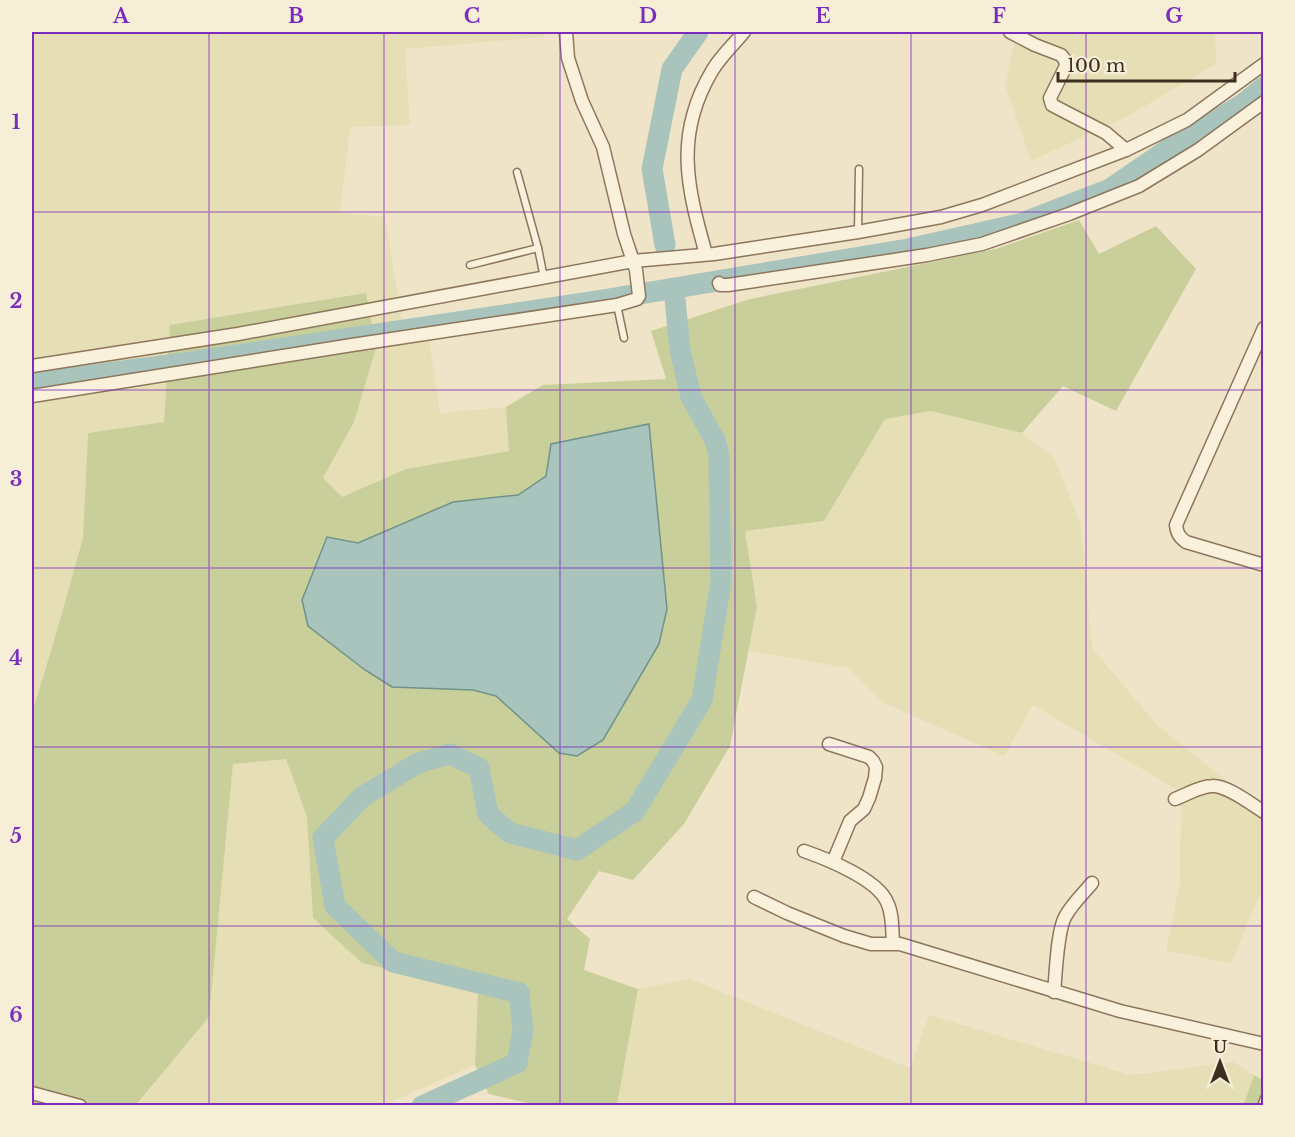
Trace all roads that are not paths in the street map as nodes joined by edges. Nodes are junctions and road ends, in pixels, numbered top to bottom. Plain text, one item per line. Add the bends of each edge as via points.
1 (567, 32) edge
2 (744, 32) edge
3 (1010, 32) edge
4 (1263, 64) edge
5 (1263, 102) edge
6 (1126, 150) junction
7 (859, 169) dead end
8 (517, 172) dead end
9 (858, 232) junction
10 (538, 248) junction
11 (701, 255) junction
12 (638, 264) junction
13 (470, 265) dead end
14 (544, 278) junction
15 (719, 283) dead end
16 (617, 304) junction
17 (1263, 328) edge
18 (624, 338) dead end
19 (32, 366) edge
20 (32, 396) edge
21 (1263, 565) edge
22 (829, 744) dead end
23 (1176, 799) dead end
24 (1263, 812) edge
25 (804, 851) dead end
26 (833, 862) junction
27 (1092, 883) dead end
28 (754, 897) dead end
29 (893, 943) junction
30 (1054, 992) junction
31 (1263, 1044) edge
32 (32, 1093) edge
33 (1263, 1098) edge
34 (80, 1106) edge
35 (1261, 1106) edge

1 - 12 street via 568,58 603,147 624,234
2 - 11 street via 712,69 695,105 687,139 688,174
3 - 6 street via 1065,60 1066,66 1050,98 1052,105 1106,133
4 - 6 street via 1188,120
5 - 15 street via 1198,150 1139,186 982,243 725,286
6 - 9 street via 982,205 941,217
7 - 9 lane
8 - 10 lane
9 - 11 street
10 - 13 lane
10 - 14 lane
11 - 12 street
12 - 14 street
12 - 16 street via 639,296
14 - 19 street via 238,334
16 - 18 lane
16 - 20 street
17 - 21 street via 1176,525 1186,542
22 - 26 street via 869,757 876,767 867,804 850,820
23 - 24 street via 1204,787 1219,787
25 - 26 street
26 - 29 street via 871,884 884,897 891,917
27 - 30 street via 1064,918
28 - 29 street via 844,936 871,944
29 - 30 street
30 - 31 street
32 - 34 street
33 - 35 lane

